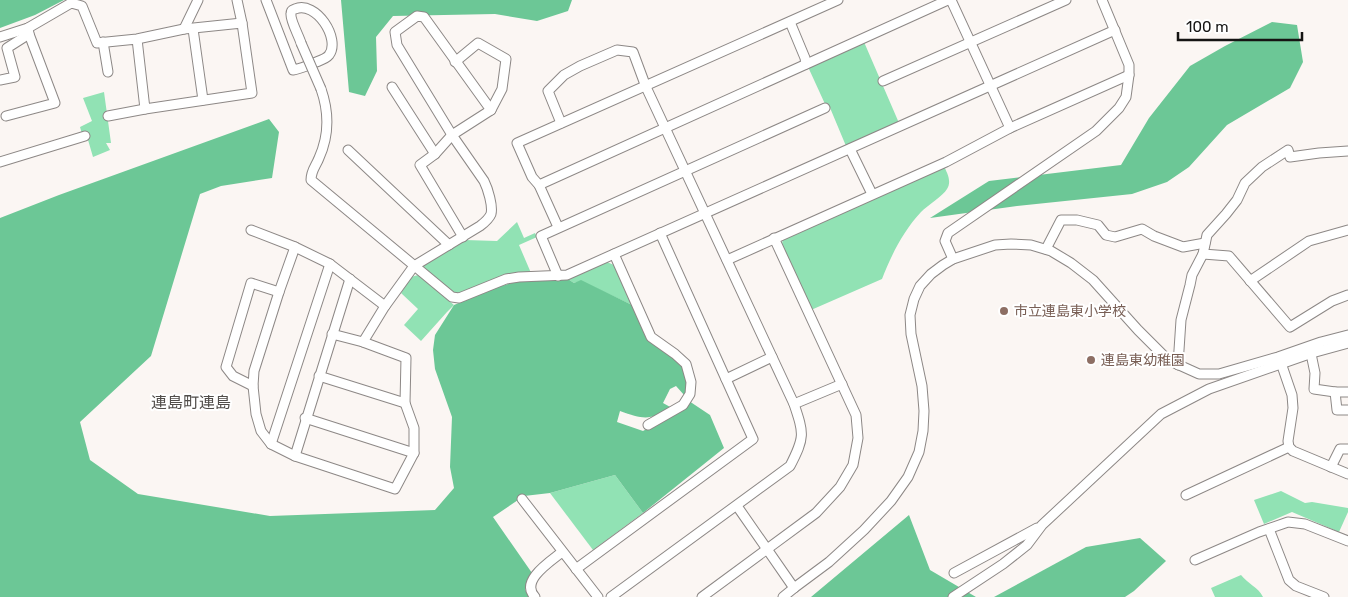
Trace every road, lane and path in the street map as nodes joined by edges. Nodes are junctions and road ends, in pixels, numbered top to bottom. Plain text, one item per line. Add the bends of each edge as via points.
1 (198, 0) edge
2 (238, 0) edge
3 (266, 0) edge
4 (838, 0) edge
5 (949, 0) edge
6 (1066, 0) edge
7 (1102, 0) edge
8 (790, 22) junction
9 (242, 23) junction
10 (189, 29) junction
11 (1115, 30) junction
12 (28, 31) junction
13 (0, 37) edge
14 (137, 39) junction
15 (103, 42) junction
16 (971, 42) junction
17 (456, 62) junction
18 (806, 64) junction
19 (108, 72) dead end
20 (1129, 75) junction
21 (0, 80) edge
22 (883, 81) dead end
23 (990, 85) junction
24 (392, 87) dead end
25 (646, 87) junction
26 (203, 100) junction
27 (825, 108) dead end
28 (144, 109) junction
29 (490, 110) junction
30 (6, 116) dead end
31 (108, 116) dead end
32 (562, 123) junction
33 (665, 127) junction
34 (1010, 128) junction
35 (452, 135) junction
36 (85, 136) dead end
37 (850, 149) junction
38 (348, 150) dead end
39 (1348, 151) edge
40 (435, 154) junction
41 (0, 162) edge
42 (686, 171) junction
43 (539, 185) junction
44 (872, 194) junction
45 (705, 214) junction
46 (558, 227) junction
47 (251, 230) dead end
48 (1348, 230) edge
49 (660, 233) junction
50 (463, 237) junction
51 (774, 238) junction
52 (1205, 243) junction
53 (449, 245) junction
54 (295, 247) junction
55 (1046, 249) junction
56 (614, 254) junction
57 (1203, 254) junction
58 (727, 260) junction
59 (953, 260) junction
60 (330, 264) junction
61 (414, 266) junction
62 (558, 276) junction
63 (350, 279) junction
64 (1250, 281) junction
65 (279, 292) junction
66 (1348, 295) edge
67 (384, 306) junction
68 (332, 334) junction
69 (1348, 335) edge
70 (363, 342) junction
71 (1348, 343) edge
72 (1311, 349) junction
73 (772, 357) junction
74 (1280, 361) junction
75 (1178, 365) junction
76 (1214, 374) junction
77 (319, 376) junction
78 (726, 378) junction
79 (842, 384) junction
80 (253, 386) junction
81 (1214, 388) junction
82 (1335, 392) junction
83 (1348, 392) edge
84 (405, 403) junction
85 (794, 404) junction
86 (1348, 410) edge
87 (305, 418) junction
88 (648, 425) dead end
89 (270, 444) junction
90 (1289, 447) junction
91 (1348, 449) edge
92 (414, 453) junction
93 (294, 456) junction
94 (1331, 467) junction
95 (1348, 474) edge
96 (1186, 495) dead end
97 (522, 499) dead end
98 (737, 506) junction
99 (1042, 525) junction
100 (1269, 529) junction
101 (1348, 542) edge
102 (767, 550) junction
103 (562, 552) junction
104 (1195, 560) dead end
105 (576, 569) junction
106 (954, 573) dead end
107 (794, 588) junction
108 (535, 597) edge
109 (598, 597) edge
110 (611, 597) edge
111 (702, 597) edge
112 (783, 597) edge
113 (953, 597) edge
114 (1324, 597) edge

1 - 10 street
2 - 9 street
3 - 61 street, bridge via 293,70 298,69 325,58 330,54 332,42 321,18 312,9 292,10 291,18 301,43 321,89 326,107 326,136 311,180
4 - 8 street
5 - 16 street
5 - 18 street
6 - 16 street
7 - 11 street
8 - 18 street
8 - 25 street
9 - 10 street
9 - 26 street via 252,93
10 - 14 street
10 - 26 street
11 - 20 street via 1129,65
11 - 23 street
12 - 13 street
12 - 15 street via 71,3 82,6 97,43
12 - 21 street via 6,48 15,77
12 - 30 street via 54,103
14 - 15 street
14 - 28 street
15 - 19 street
16 - 22 street
16 - 23 street
17 - 29 street
17 - 29 street via 478,43 506,59 502,89
17 - 35 street via 424,17 417,16 395,32 397,45
18 - 33 street
20 - 34 street
20 - 59 street via 1126,97 1096,131 948,232 945,241
23 - 34 street
23 - 37 street
24 - 40 street
25 - 32 street
25 - 32 street via 633,52 617,50 564,75 548,91
25 - 33 street
26 - 28 street
27 - 42 street
28 - 31 street
29 - 35 street
32 - 43 street via 517,143
33 - 42 street
33 - 43 street
34 - 44 street via 946,162
35 - 40 street
35 - 50 street via 484,181 491,213 487,220
36 - 41 street
37 - 44 street
37 - 45 street
38 - 53 street
39 - 52 street via 1290,157 1288,150 1244,183 1237,200 1207,235
40 - 50 street via 420,165
42 - 45 street
42 - 46 street
43 - 46 street
44 - 51 street
45 - 49 street
45 - 58 street
46 - 62 street via 541,236
47 - 54 street
48 - 64 street via 1309,241
49 - 56 street
49 - 78 street
50 - 53 street
51 - 58 street
51 - 79 street
52 - 55 street via 1183,247 1142,229 1115,237 1106,235 1098,225 1061,220
52 - 57 street
53 - 61 street
54 - 60 street
54 - 65 street
55 - 59 street via 1031,244 995,245
55 - 75 street via 1093,280 1153,346
56 - 62 street
56 - 88 street via 651,337 686,364 692,382 690,394 683,405
57 - 64 street via 1229,256
57 - 75 street via 1192,275 1182,320
58 - 73 street
59 - 107 street via 931,274 920,286 910,315 924,411 919,452 908,477 864,530
60 - 63 street
60 - 89 street
61 - 62 street via 456,298 506,279
61 - 67 street
63 - 67 street
63 - 68 street
64 - 66 street via 1290,327
65 - 80 street via 254,371
65 - 80 street via 251,283 226,368 233,376
67 - 70 street
68 - 70 street
68 - 77 street
69 - 72 street
70 - 84 street via 406,358
71 - 72 street
72 - 74 street
72 - 82 street via 1314,389
73 - 78 street
73 - 85 street
74 - 76 street
74 - 81 street
74 - 90 street via 1290,387 1293,408
75 - 76 street via 1199,374
76 - 81 street
77 - 84 street
77 - 87 street
78 - 105 street via 753,439
79 - 85 street
79 - 102 street via 856,415 858,438 853,466 840,487 816,513
80 - 89 street via 256,414 261,431
81 - 99 street via 1162,414
82 - 83 street
82 - 86 street via 1337,410
84 - 92 street via 414,428
85 - 98 street via 802,436 790,466
87 - 92 street
87 - 93 street
89 - 93 street
90 - 94 street
90 - 96 street
91 - 94 street via 1340,449
92 - 93 street via 395,489
94 - 95 street
97 - 103 street
98 - 102 street
98 - 110 street
99 - 106 street
99 - 113 street via 1027,545
100 - 101 street via 1293,521
100 - 104 street
100 - 114 street via 1289,580
102 - 107 street
102 - 111 street
103 - 105 street
103 - 108 street via 536,574 530,587
105 - 109 street
107 - 112 street

